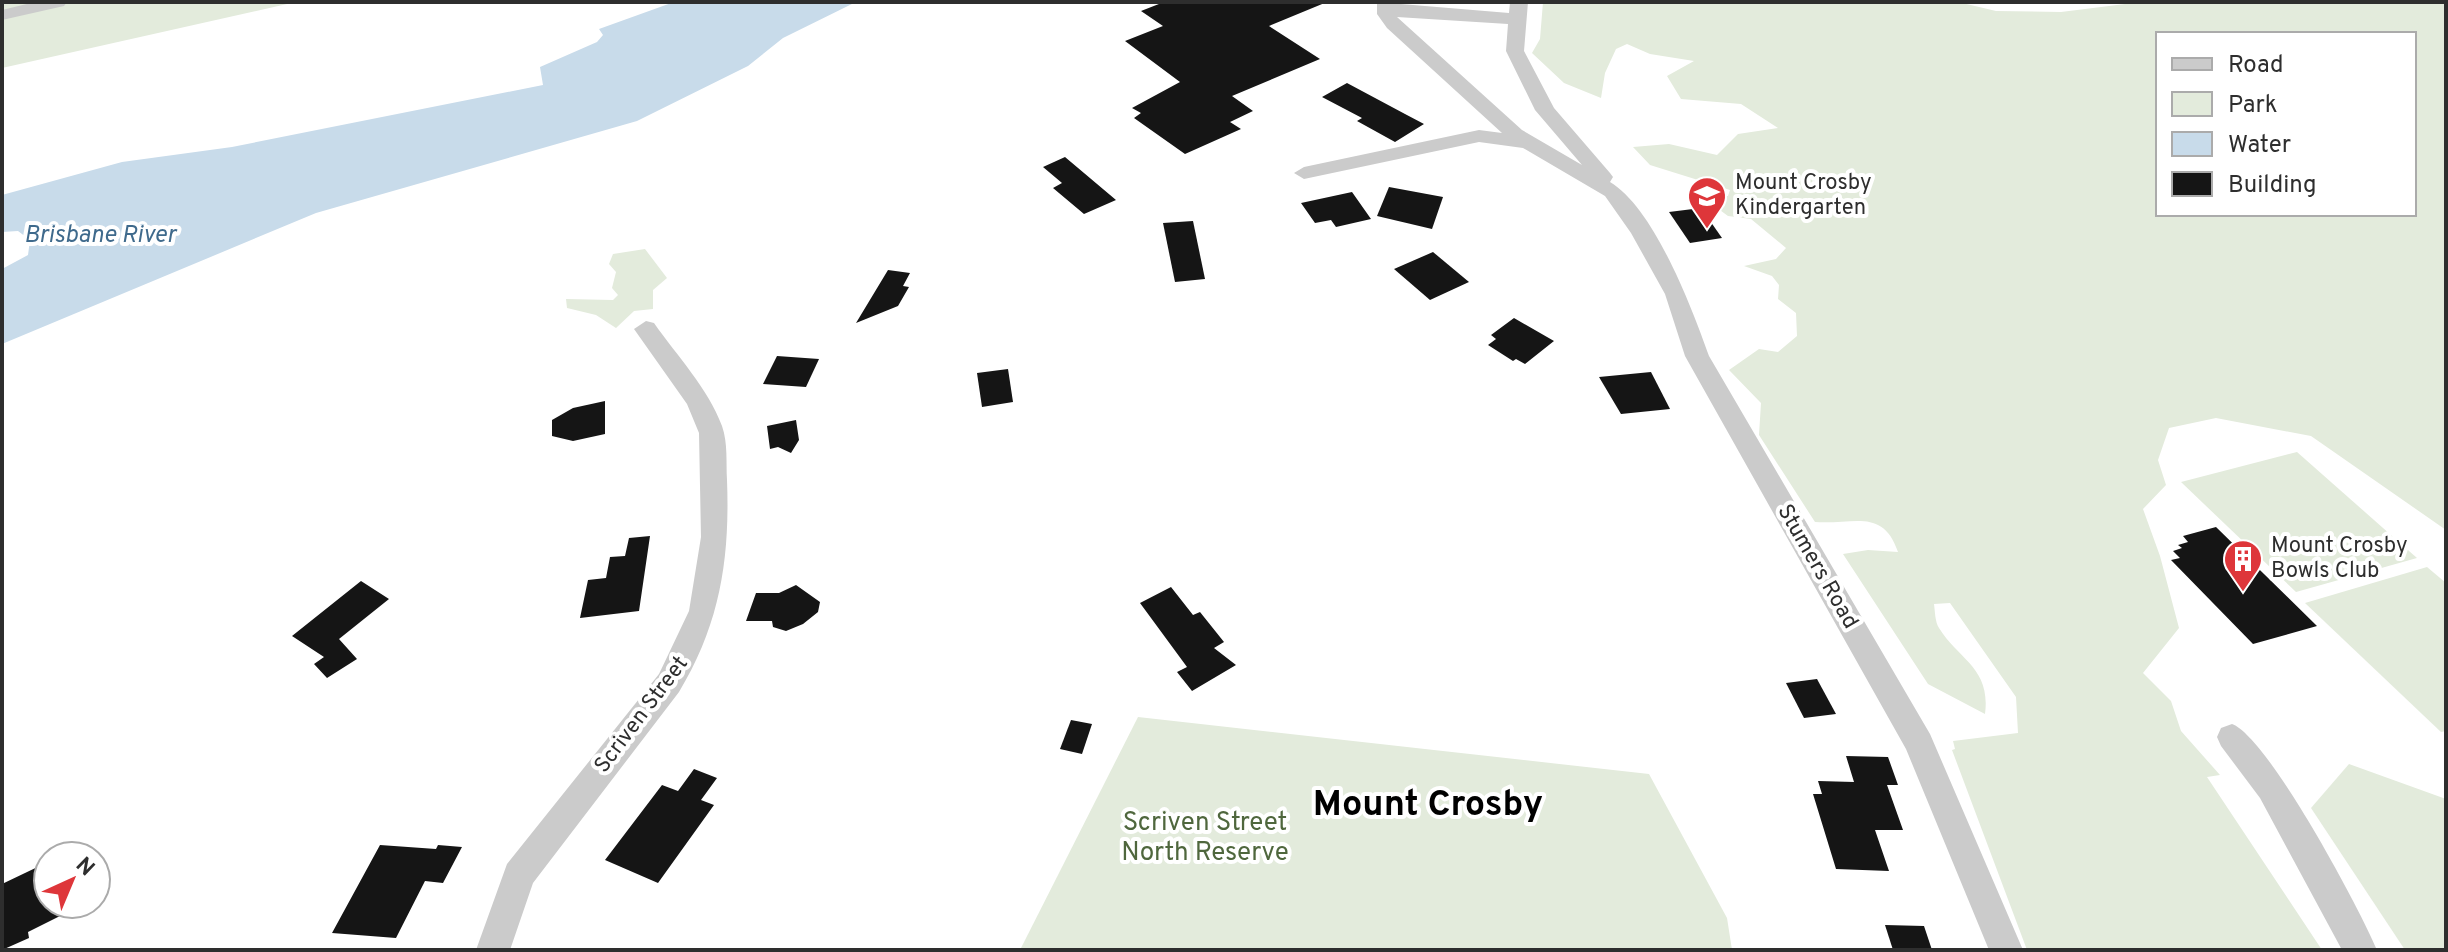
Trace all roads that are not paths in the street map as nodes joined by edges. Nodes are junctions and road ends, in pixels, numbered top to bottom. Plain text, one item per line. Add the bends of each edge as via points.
1 (58, 2) edge
2 (1386, 6) edge
3 (1519, 11) edge
4 (2, 15) edge
5 (1531, 143) junction
6 (1304, 173) dead end
7 (1612, 192) junction
8 (646, 329) dead end
9 (2232, 737) dead end
10 (493, 950) edge
11 (2006, 950) edge
12 (2360, 950) edge

1 - 4 street
2 - 3 street
2 - 5 street, Stumers Road via 1404,34
3 - 7 street, Stumers Road via 1515,51 1545,110
5 - 6 street via 1479,136
5 - 7 street, Stumers Road
7 - 11 street, Stumers Road via 1676,294 1697,356 1919,743
8 - 10 street, Scriven Street via 710,428 714,543 703,615 691,652 519,875
9 - 12 street via 2271,788

